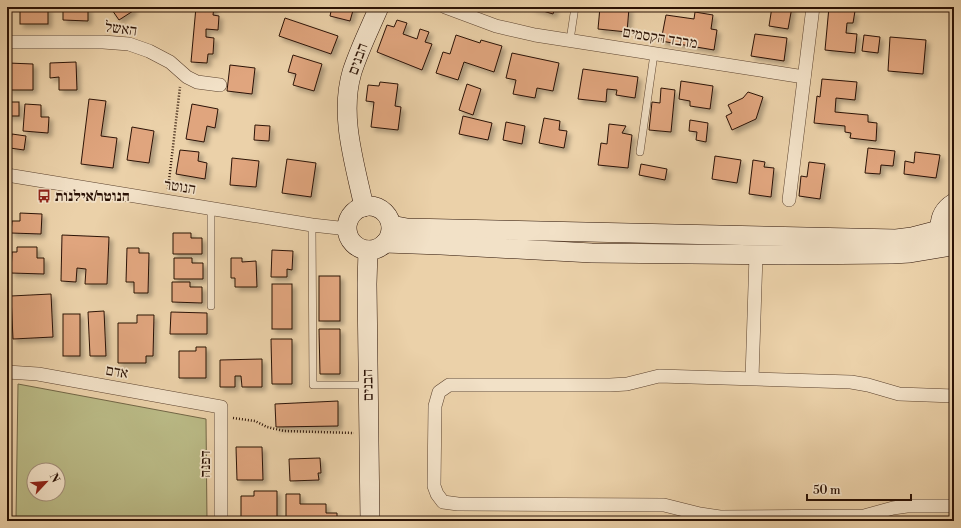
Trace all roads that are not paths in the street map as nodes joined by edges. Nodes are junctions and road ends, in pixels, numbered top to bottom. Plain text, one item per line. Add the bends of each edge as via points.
1 (379, 7) edge
2 (445, 7) edge
3 (575, 7) edge
4 (813, 7) edge
5 (570, 40) junction
6 (7, 42) edge
7 (654, 54) junction
8 (804, 77) junction
9 (220, 85) dead end
10 (640, 152) dead end
11 (7, 175) edge
12 (789, 200) dead end
13 (954, 203) edge
14 (364, 207) junction
15 (211, 209) junction
16 (312, 225) junction
17 (391, 225) junction
18 (348, 229) junction
19 (946, 243) edge
20 (376, 247) junction
21 (756, 255) junction
22 (211, 306) dead end
23 (7, 372) edge
24 (752, 378) junction
25 (368, 385) junction
26 (954, 396) edge
27 (221, 412) joint
28 (954, 506) edge
29 (220, 521) edge
30 (370, 521) edge

1 - 14 street, הבנים via 352,72 346,107
2 - 5 street, מרבד הקסמים via 496,26
3 - 5 lane
4 - 8 street
5 - 7 street, מרבד הקסמים
6 - 9 street, האשל via 129,44 170,62 197,82
7 - 8 street, מרבד הקסמים
7 - 10 lane
8 - 12 street
11 - 15 street, הנוטר
13 - 19 street via 944,212 940,221
14 - 17 street via 370,206 385,212
14 - 18 street via 350,217
15 - 16 street, הנוטר
15 - 22 lane
16 - 18 street, הנוטר
16 - 25 lane via 313,385
17 - 19 street via 407,228 896,239 912,237
17 - 20 street via 390,234
18 - 20 street via 351,241 358,247
19 - 21 street via 910,253 869,256
20 - 21 street via 441,245 592,253
20 - 25 street, הבנים via 367,284
21 - 24 street
23 - 27 street, אדם via 38,374
24 - 26 street via 851,382 899,394
24 - 28 street via 659,376 627,384 610,385 449,385 438,392 435,406 434,486 443,502 458,504 664,505 720,517 864,516 907,506
25 - 30 street, הבנים
27 - 29 street, דפנה

